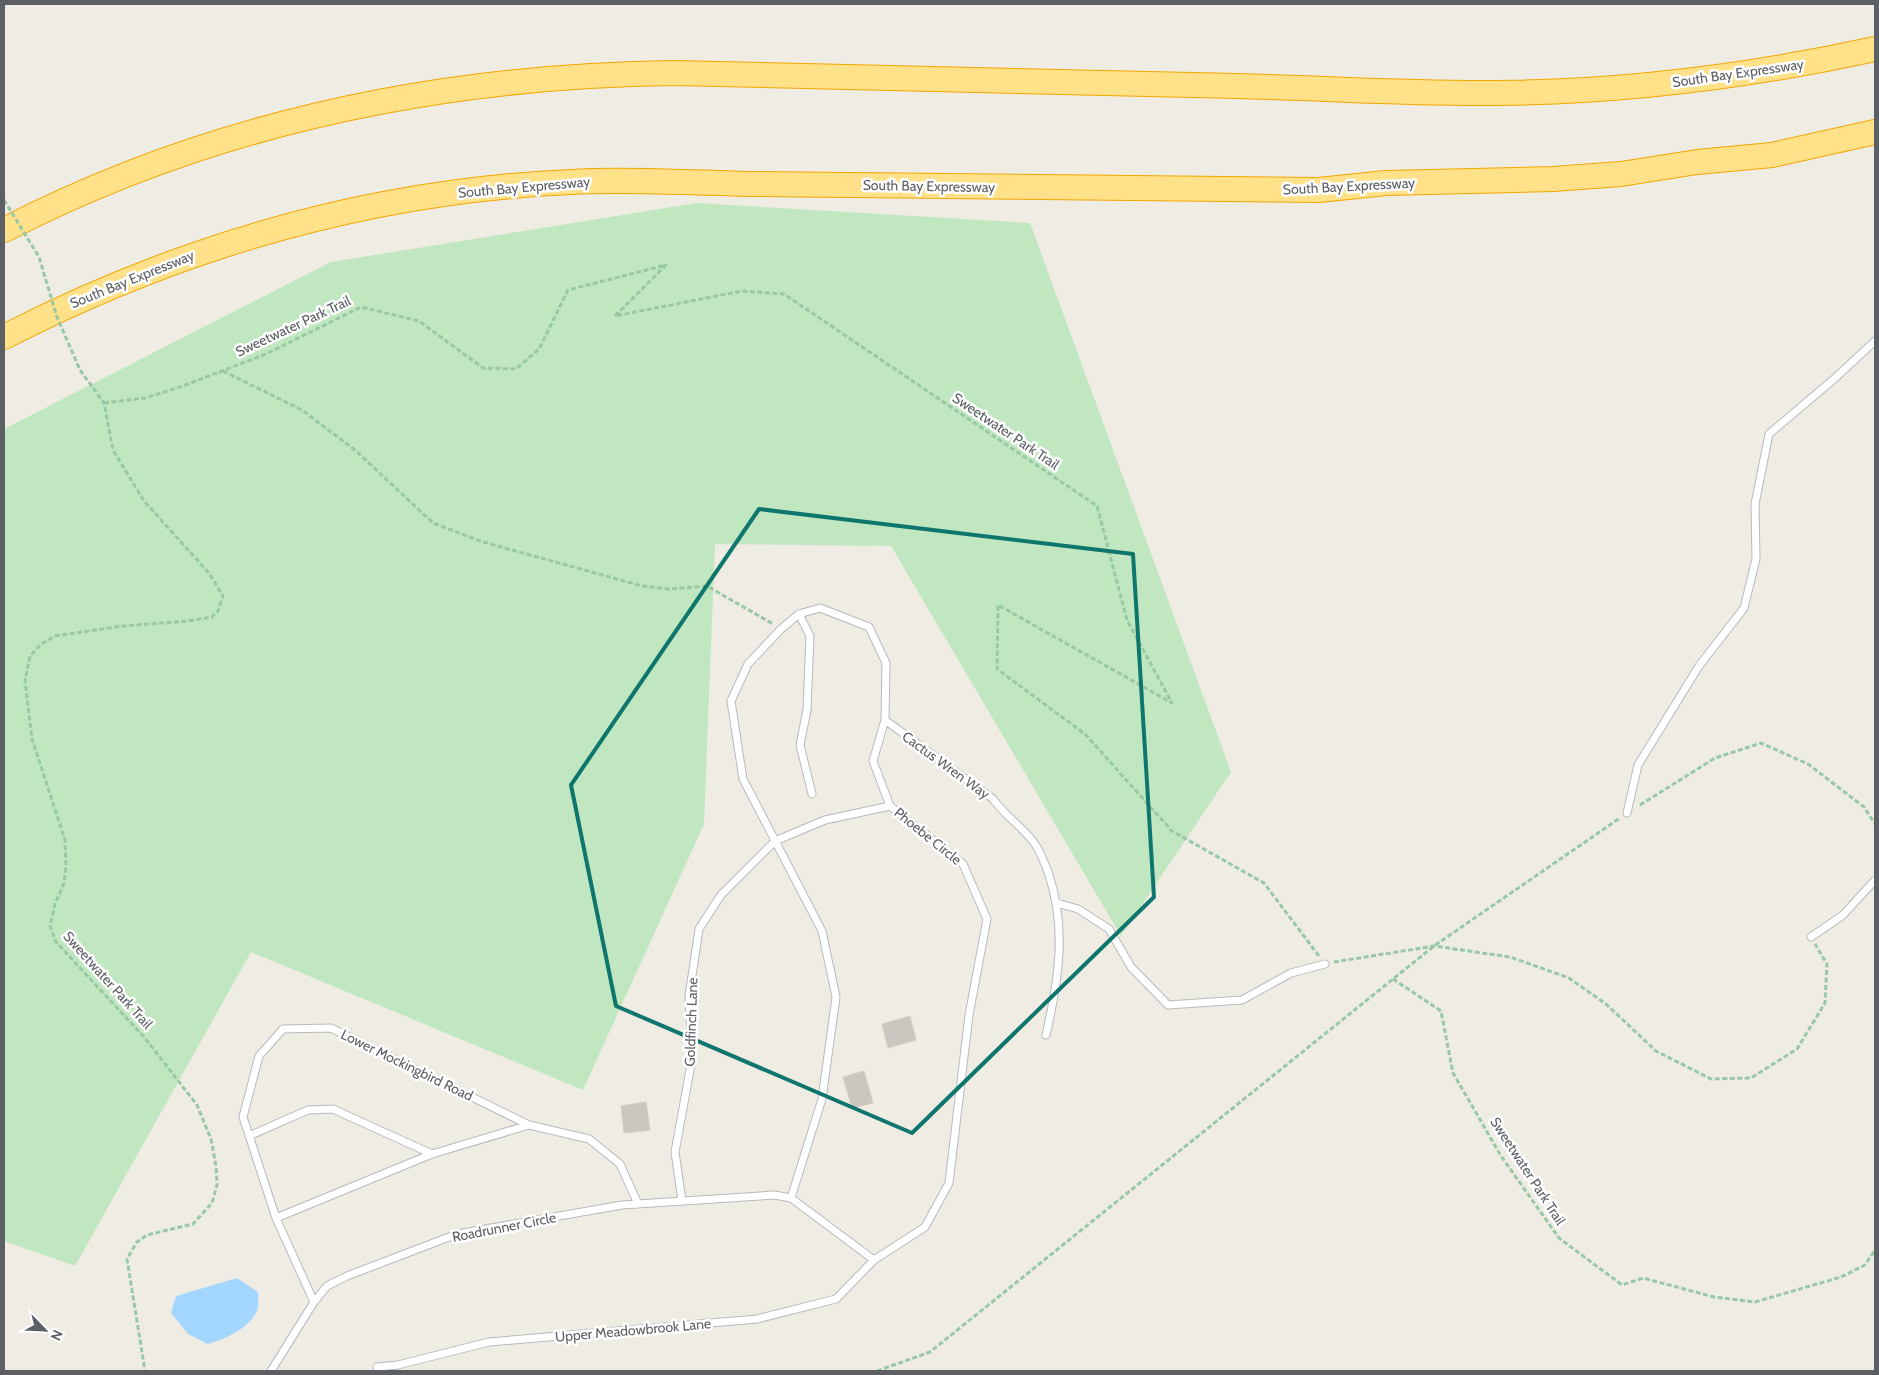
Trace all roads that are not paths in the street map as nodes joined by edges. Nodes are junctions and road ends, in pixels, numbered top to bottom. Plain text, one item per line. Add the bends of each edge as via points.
1 (1875, 49) edge
2 (1875, 132) edge
3 (4, 230) edge
4 (4, 337) edge
5 (1875, 341) edge
6 (799, 614) junction
7 (885, 720) junction
8 (812, 794) dead end
9 (890, 806) junction
10 (1627, 813) road end
11 (774, 841) junction
12 (1875, 880) edge
13 (1057, 904) junction
14 (1811, 937) road end
15 (1325, 964) road end
16 (1046, 1035) dead end
17 (529, 1126) junction
18 (249, 1136) junction
19 (432, 1154) junction
20 (791, 1198) junction
21 (682, 1201) junction
22 (638, 1204) junction
23 (276, 1218) junction
24 (874, 1260) junction
25 (314, 1302) junction
26 (377, 1368) dead end
27 (271, 1371) edge

1 - 3 highway, South Bay Expressway via 1783,67 1676,82 1500,93 674,73 516,81 361,105 259,130 126,175
2 - 4 highway, South Bay Expressway via 1772,155 1621,174 1386,183 1319,190 722,184 622,180 472,190 374,206 229,242 98,291
5 - 10 lane via 1770,434 1755,504 1756,559 1744,608 1699,666 1638,766
6 - 7 lane, Phoebe Circle via 820,608 869,627 886,664
6 - 8 lane via 810,636 807,710 800,744
6 - 11 lane, Phoebe Circle via 748,664 732,701 742,779
7 - 9 lane, Phoebe Circle via 872,761
7 - 13 lane, Cactus Wren Way via 993,799 1034,842 1042,856
9 - 11 lane, Goldfinch Lane via 825,820
9 - 24 lane, Phoebe Circle via 963,864 987,919 969,1015 949,1183 925,1227
11 - 20 lane, Phoebe Circle via 822,931 836,997 822,1099
11 - 21 lane, Goldfinch Lane via 722,895 699,929 689,996 692,1058 675,1152
12 - 14 lane via 1843,916
13 - 15 lane via 1078,908 1109,929 1131,967 1168,1005 1242,1000 1291,973
13 - 16 lane, Cactus Wren Way via 1059,964
17 - 18 lane, Lower Mockingbird Road via 331,1028 283,1029 259,1056 242,1116
17 - 19 lane
17 - 22 lane, Lower Mockingbird Road via 589,1139 620,1164
18 - 19 lane via 308,1110 333,1109
18 - 23 lane, Lower Mockingbird Road
19 - 23 lane
20 - 21 lane, Roadrunner Circle via 774,1195
20 - 24 lane
21 - 22 lane, Roadrunner Circle
22 - 25 lane, Roadrunner Circle via 457,1234 346,1276 327,1286
23 - 25 lane, Lower Mockingbird Road
24 - 26 lane, Upper Meadowbrook Lane via 836,1300 757,1319 489,1342
25 - 27 lane, Roadrunner Circle

